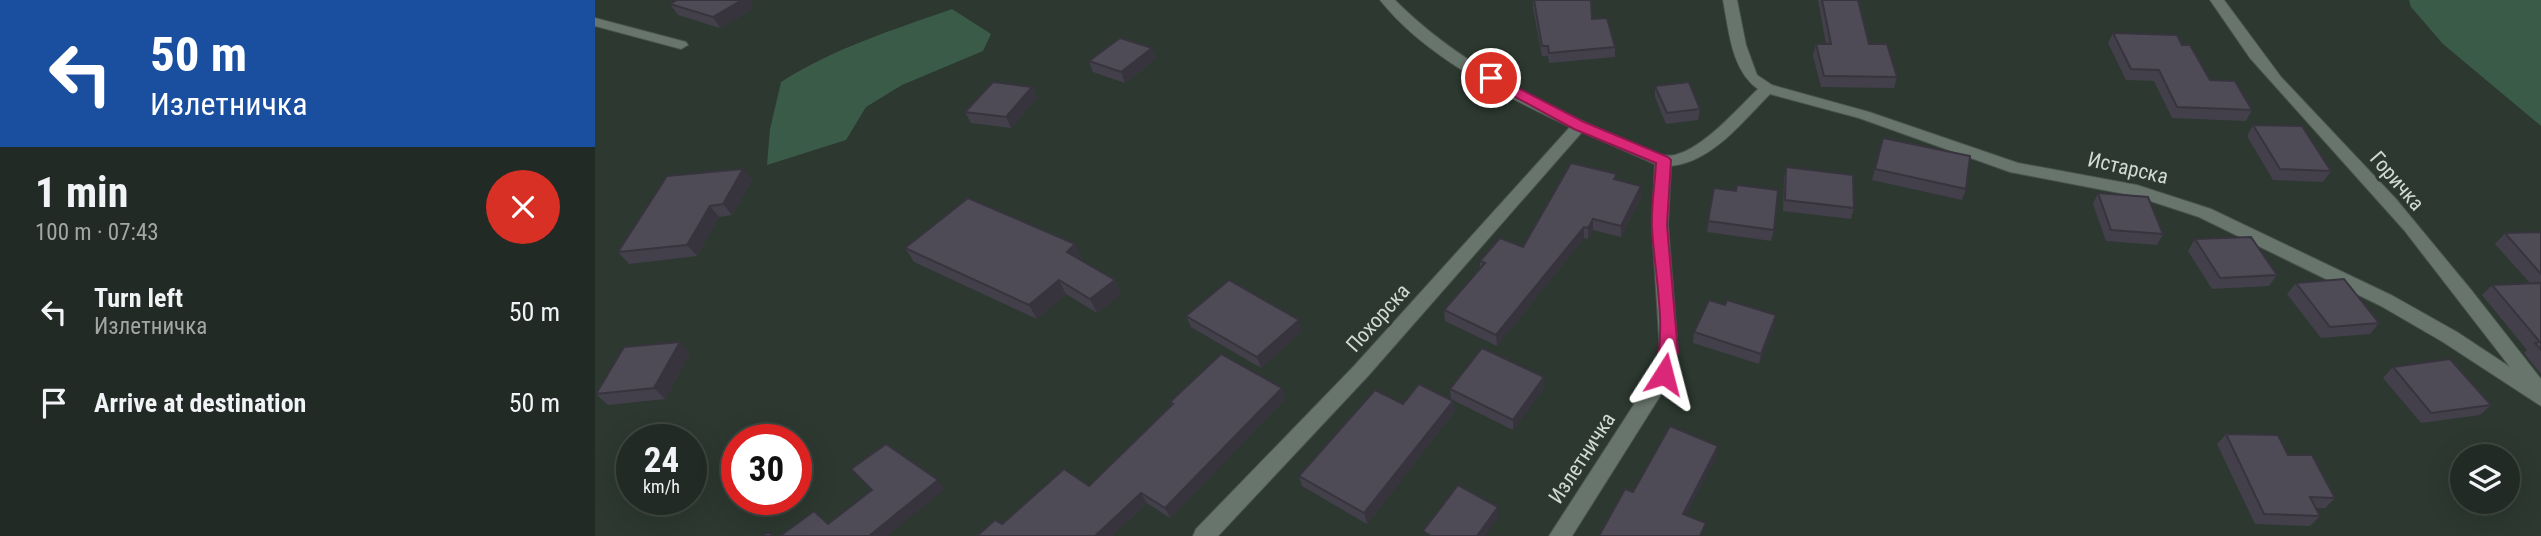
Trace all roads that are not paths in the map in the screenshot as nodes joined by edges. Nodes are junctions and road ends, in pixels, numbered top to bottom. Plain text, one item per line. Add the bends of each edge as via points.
1 (1387, 0) edge
2 (1730, 0) edge
3 (2217, 0) edge
4 (595, 22) edge
5 (681, 45) dead end
6 (1767, 88) junction
7 (1579, 126) junction
8 (1663, 160) junction
9 (2541, 396) edge
10 (1204, 536) edge
11 (1559, 536) edge

1 - 7 street via 1457,57
2 - 6 street via 1751,77
3 - 9 street, Горичка via 2235,32 2391,204
4 - 5 street
6 - 8 street via 1700,148 1686,157
6 - 9 street, Истарска via 1864,115 2006,165 2137,191 2205,213 2387,300
7 - 8 street
7 - 10 street, Похорска via 1361,371
8 - 11 street, Излетничка via 1660,225 1669,331 1664,374

